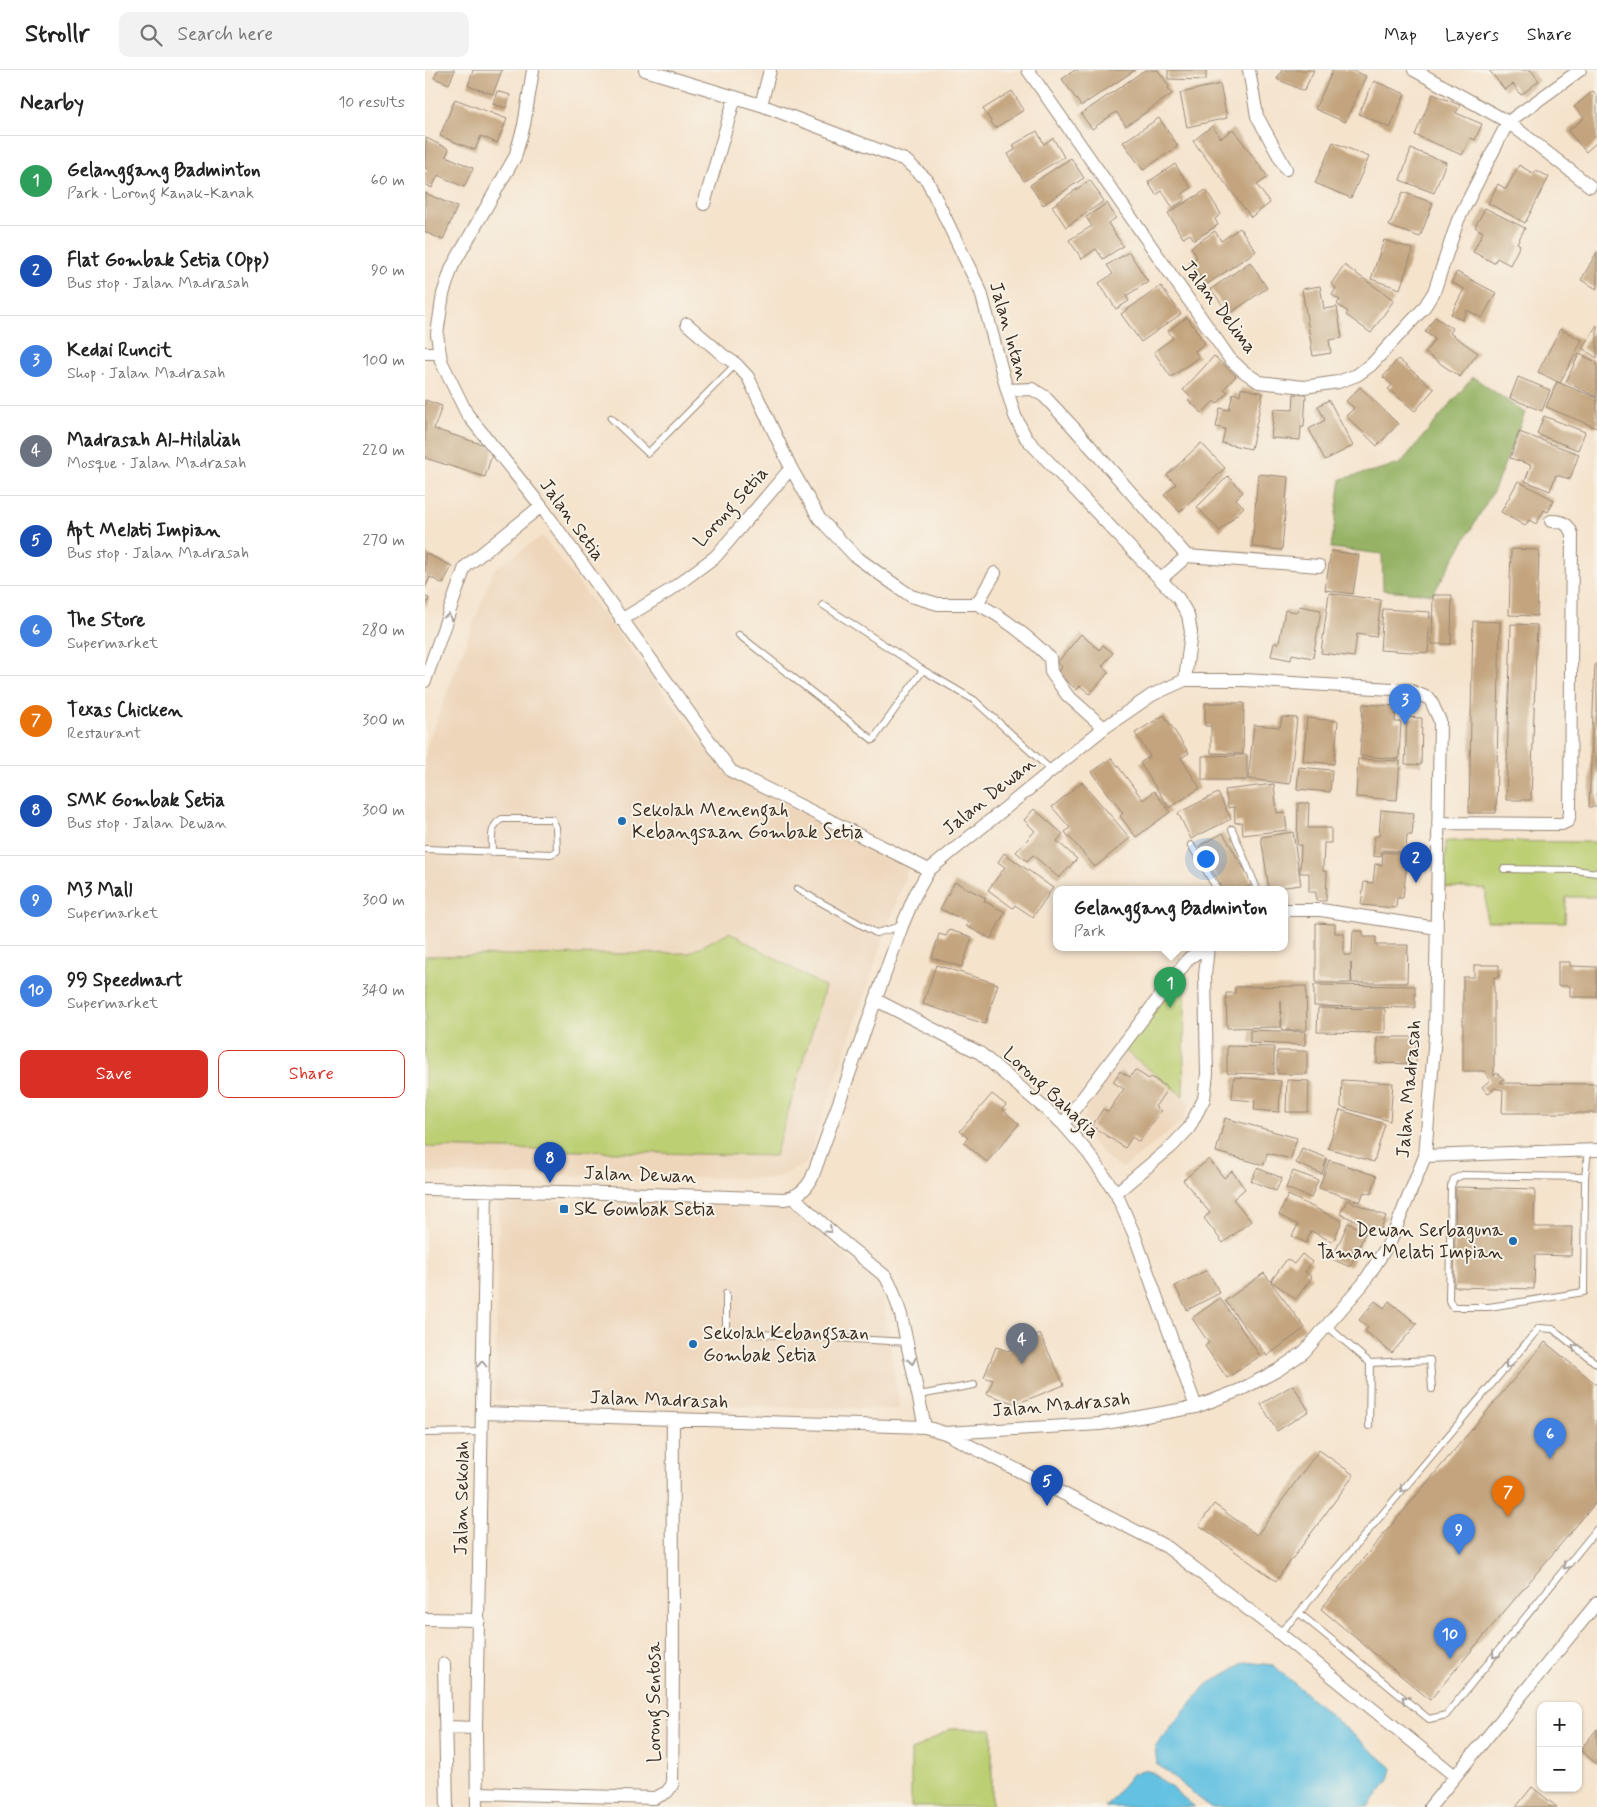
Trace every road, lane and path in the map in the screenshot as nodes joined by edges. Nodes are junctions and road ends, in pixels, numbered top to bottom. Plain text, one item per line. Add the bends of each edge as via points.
1 (533, 70) edge
2 (645, 70) edge
3 (771, 70) edge
4 (1028, 70) edge
5 (1249, 70) edge
6 (1414, 70) edge
7 (1579, 70) edge
8 (735, 97) junction
9 (761, 105) junction
10 (1508, 122) junction
11 (1286, 169) dead end
12 (1590, 186) dead end
13 (704, 204) dead end
14 (687, 324) dead end
15 (425, 353) edge
16 (440, 353) junction
17 (737, 364) junction
18 (1007, 390) junction
19 (611, 418) dead end
20 (791, 468) junction
21 (541, 506) junction
22 (1551, 521) dead end
23 (1187, 556) junction
24 (1319, 566) dead end
25 (995, 573) dead end
26 (1161, 579) junction
27 (977, 604) junction
28 (823, 605) dead end
29 (621, 620) junction
30 (739, 634) dead end
31 (428, 661) edge
32 (923, 670) junction
33 (1185, 680) junction
34 (425, 681) edge
35 (1409, 690) joint
36 (1104, 728) junction
37 (1051, 770) junction
38 (1438, 823) junction
39 (1232, 829) dead end
40 (1191, 845) dead end
41 (425, 849) edge
42 (492, 853) junction
43 (1504, 869) dead end
44 (929, 870) junction
45 (1597, 873) edge
46 (1215, 886) edge
47 (1256, 886) edge
48 (797, 890) dead end
49 (1288, 910) edge
50 (901, 926) junction
51 (1437, 928) junction
52 (1200, 951) edge
53 (1207, 951) edge
54 (876, 1000) junction
55 (1063, 1124) junction
56 (1592, 1150) edge
57 (1425, 1156) junction
58 (1585, 1177) junction
59 (425, 1189) edge
60 (486, 1190) junction
61 (1116, 1193) junction
62 (793, 1197) junction
63 (726, 1294) dead end
64 (1327, 1326) junction
65 (908, 1342) junction
66 (1370, 1362) junction
67 (1597, 1364) edge
68 (974, 1385) dead end
69 (1433, 1390) dead end
70 (919, 1395) junction
71 (1196, 1407) junction
72 (482, 1413) junction
73 (673, 1419) junction
74 (1369, 1426) dead end
75 (925, 1427) junction
76 (425, 1432) edge
77 (482, 1432) junction
78 (945, 1433) junction
79 (1597, 1529) edge
80 (1597, 1603) edge
81 (1299, 1613) junction
82 (425, 1619) edge
83 (479, 1620) junction
84 (1279, 1633) junction
85 (445, 1664) dead end
86 (445, 1727) junction
87 (476, 1728) junction
88 (1455, 1776) junction
89 (477, 1793) junction
90 (447, 1807) edge
91 (477, 1807) edge
92 (1430, 1807) edge

1 - 16 street, Jalan Setia via 515,157 452,267 443,294 437,334
2 - 8 street, Jalan Intan
3 - 9 street
4 - 10 street, Jalan Delima via 1230,359 1259,382 1277,384 1305,387 1357,376 1423,309 1434,292 1458,220
5 - 11 street via 1257,116
6 - 10 street
7 - 10 street
8 - 9 street, Jalan Intan
8 - 13 street
9 - 18 street, Jalan Intan via 905,160 927,180 981,292
10 - 12 street
14 - 17 street, Lorong Setia
15 - 16 street
16 - 21 street, Jalan Setia via 467,414
17 - 19 lane via 648,453
17 - 20 street, Lorong Setia via 748,377
18 - 23 street via 1032,389 1044,396
18 - 26 street, Jalan Intan via 1026,438
20 - 27 street via 819,518 855,556 911,596 938,604
20 - 29 street, Lorong Setia via 716,556 669,591
21 - 29 street, Jalan Setia
31 -> 21 street via 465,568
22 - 38 street via 1566,524 1572,534 1568,821 1562,824
23 - 24 street
23 - 26 street
25 - 27 street
26 - 33 street, Jalan Intan via 1188,615 1191,632
27 - 36 street via 1040,648 1050,658 1051,672 1067,695
28 - 32 lane
29 - 44 street, Jalan Setia via 731,771
30 - 32 lane via 873,740
31 - 34 street
32 - 37 lane via 974,700
33 - 35 street, Jalan Dewan via 1244,680
33 - 36 street, Jalan Dewan via 1152,694
35 - 38 street, Jalan Madrasah via 1430,699 1440,721
36 - 37 street, Jalan Dewan
37 - 44 street, Jalan Dewan
38 - 51 street, Jalan Madrasah
39 - 47 lane
40 - 46 lane
41 - 42 lane
42 - 42 lane via 551,854 557,851 557,827 552,819 501,819 492,830
43 - 45 lane
44 - 50 street, Jalan Dewan
48 - 50 lane via 876,933
49 - 51 street via 1321,910
50 - 54 street, Jalan Dewan
51 - 57 street, Jalan Madrasah via 1435,1035
52 - 55 street via 1189,958
53 - 61 street via 1207,1074 1204,1099 1189,1128
54 - 55 street, Lorong Bahagia via 980,1054
54 - 62 street, Jalan Dewan via 813,1178 804,1190
55 - 61 street, Lorong Bahagia
56 - 57 street
56 - 58 lane
57 - 64 street, Jalan Madrasah via 1391,1240 1363,1284
58 - 58 lane via 1462,1175 1454,1179 1451,1186 1449,1300 1453,1307 1489,1307 1584,1292
59 - 60 street, Jalan Dewan
60 - 62 street, Jalan Dewan
72 -> 60 street, Jalan Sekolah
61 - 71 street, Lorong Bahagia via 1134,1234
62 -> 65 street via 886,1278
63 - 65 lane via 726,1332
64 - 66 lane
64 - 71 street, Jalan Madrasah via 1304,1352 1278,1370
65 -> 70 street
66 - 69 lane via 1429,1360
66 - 74 lane
67 -> 81 lane via 1553,1329 1539,1328
68 - 70 lane
70 - 75 street
71 - 78 street, Jalan Madrasah via 1100,1424
72 - 73 street, Jalan Madrasah
72 - 77 street, Jalan Sekolah
73 - 75 street, Jalan Madrasah
73 - 89 street, Lorong Sentosa via 672,1785 667,1792 655,1798
75 - 78 street, Jalan Madrasah
76 - 77 lane
77 - 83 street, Jalan Sekolah
78 - 84 street via 1167,1547
79 -> 81 lane via 1446,1715 1429,1719
80 - 88 street
81 - 84 lane
82 - 83 street
83 - 87 street, Jalan Sekolah
84 - 88 street
85 - 86 street
86 - 87 street
86 - 90 street
87 - 89 street, Jalan Sekolah
88 - 92 street
89 - 91 street, Jalan Sekolah

